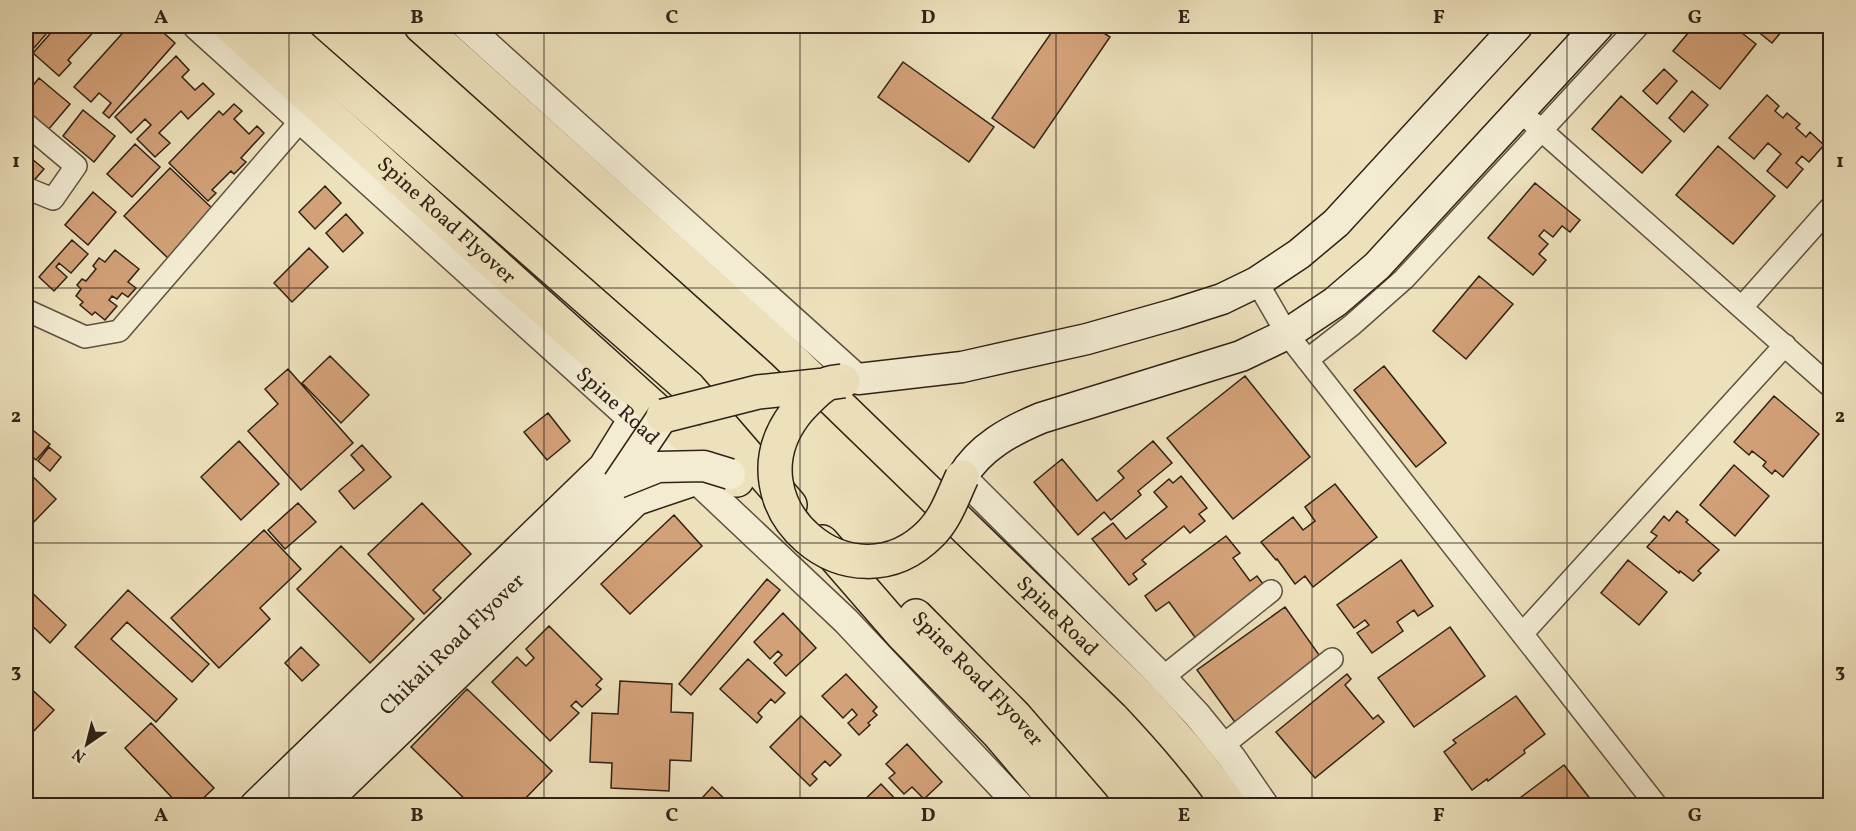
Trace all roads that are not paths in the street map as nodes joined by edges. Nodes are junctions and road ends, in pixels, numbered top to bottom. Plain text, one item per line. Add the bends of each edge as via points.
1 (197, 26) edge
2 (230, 26) edge
3 (277, 26) edge
4 (421, 26) edge
5 (466, 26) edge
6 (1517, 26) edge
7 (1598, 26) edge
8 (1638, 26) edge
9 (1520, 110) junction
10 (302, 119) junction
11 (26, 124) edge
12 (1541, 131) junction
13 (26, 188) edge
14 (1830, 208) edge
15 (1257, 282) junction
16 (1742, 307) junction
17 (26, 310) edge
18 (1287, 334) junction
19 (1785, 345) junction
20 (1307, 360) junction
21 (842, 382) junction
22 (1830, 386) edge
23 (648, 418) junction
24 (730, 474) junction
25 (962, 477) junction
26 (695, 480) junction
27 (618, 483) junction
28 (798, 531) junction
29 (856, 561) junction
30 (1271, 591) dead end
31 (1522, 634) junction
32 (1332, 659) dead end
33 (1162, 678) junction
34 (1222, 746) junction
35 (255, 806) edge
36 (287, 806) edge
37 (321, 806) edge
38 (1020, 806) edge
39 (1060, 806) edge
40 (1093, 806) edge
41 (1230, 806) edge
42 (1265, 806) edge
43 (1657, 806) edge

1 - 10 street, Spine Road
2 - 23 main road, Spine Road Flyover
3 - 39 main road via 689,388 901,633 999,734
4 - 41 main road, Spine Road via 783,351 903,466 1136,693 1202,767
5 - 21 street
6 - 15 main road via 1336,223
7 - 9 main road
8 - 12 street
9 - 12 street
9 - 18 main road via 1377,266 1335,302
10 - 17 street via 119,331 85,337
10 - 23 street, Spine Road
11 - 13 street via 76,166 53,199
12 - 16 street
12 - 20 street via 1404,279
14 - 16 street
15 - 18 street
15 - 21 main road via 1222,299 1087,339 962,367
16 - 19 street
18 - 20 street
18 - 25 main road via 1240,356 1019,427 981,453
19 - 22 street
19 - 31 street
20 - 31 street
21 - 23 main road, bridge via 758,392
21 - 28 main road, Spine Road Flyover, bridge via 799,409 789,422 777,453 779,494
23 - 24 main road, Spine Road Flyover, bridge
23 - 26 street, Spine Road
23 - 27 main road, Chikali Road Flyover, bridge
23 - 35 main road via 604,467
24 - 27 main road, Chikali Road Flyover, bridge via 704,466 657,467
24 - 28 main road, Spine Road Flyover
25 - 29 main road, Spine Road Flyover, bridge via 942,519 919,544 890,558
25 - 33 street, Spine Road
26 - 37 main road via 636,500
26 - 38 street, Spine Road via 846,621
27 - 36 main road, Chikali Road Flyover
28 - 29 main road, Spine Road Flyover, bridge via 825,551
29 - 40 main road, Spine Road Flyover via 1015,716
30 - 33 street
31 - 43 street
32 - 34 street
33 - 34 street, Spine Road
34 - 42 street, Spine Road

